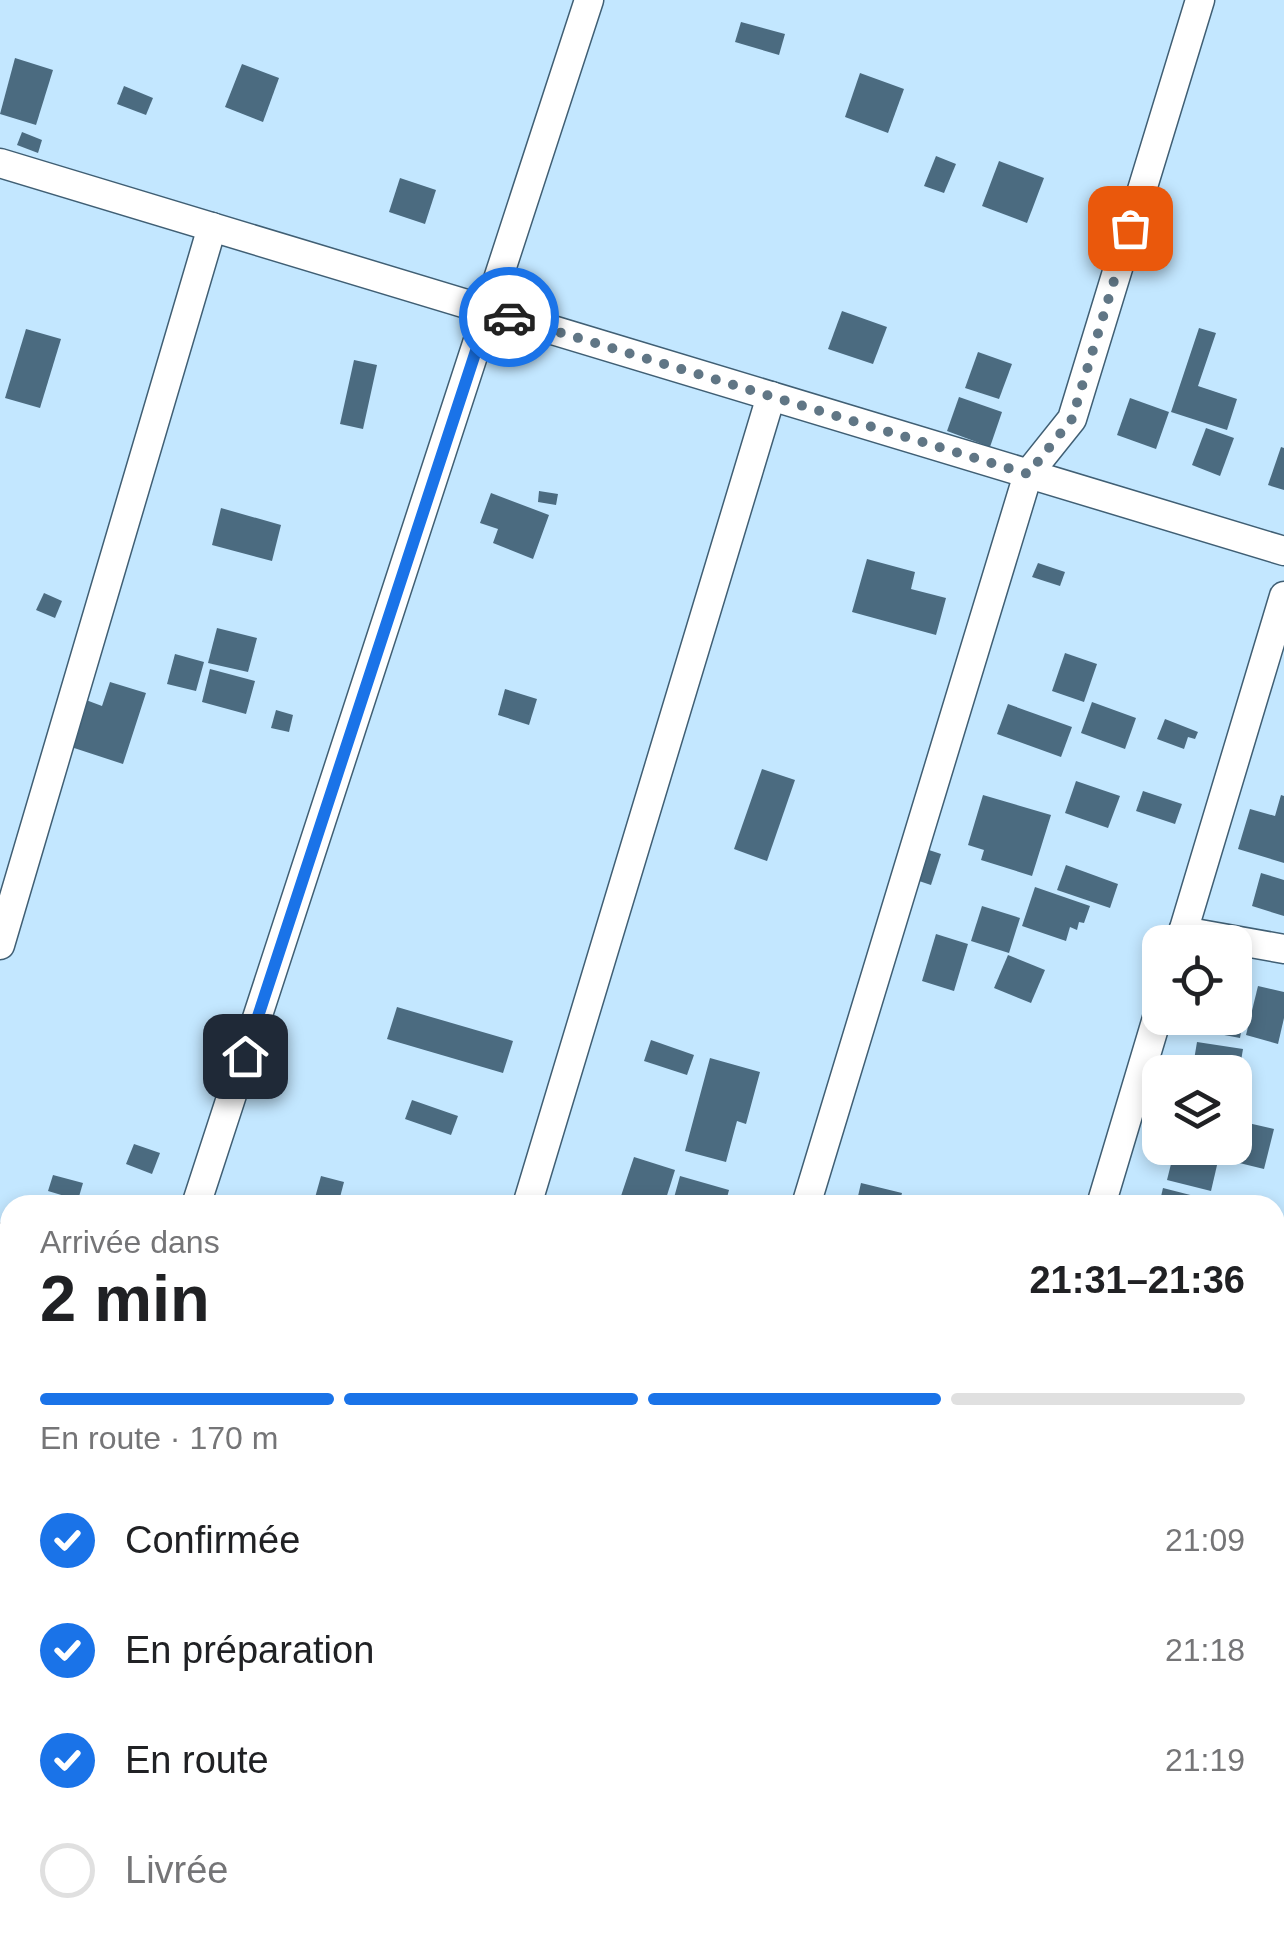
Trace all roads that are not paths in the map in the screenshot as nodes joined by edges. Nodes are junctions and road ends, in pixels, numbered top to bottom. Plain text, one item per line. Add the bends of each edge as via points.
1 (589, 0) edge
2 (1200, 0) edge
3 (0, 164) edge
4 (212, 227) junction
5 (489, 311) junction
6 (771, 396) junction
7 (1028, 474) junction
8 (1284, 551) edge
9 (1284, 596) edge
10 (1185, 925) edge
11 (0, 945) edge
12 (1252, 945) edge
13 (1284, 949) edge
14 (1152, 1035) edge
15 (199, 1195) edge
16 (530, 1195) edge
17 (809, 1195) edge
18 (1104, 1195) edge

1 - 5 street
2 - 7 street via 1072,419
3 - 4 street
4 - 5 street
4 - 11 street
5 - 6 street
5 - 15 street
6 - 7 street
6 - 16 street
7 - 8 street
7 - 17 street
9 - 10 street
12 - 13 street
14 - 18 street

